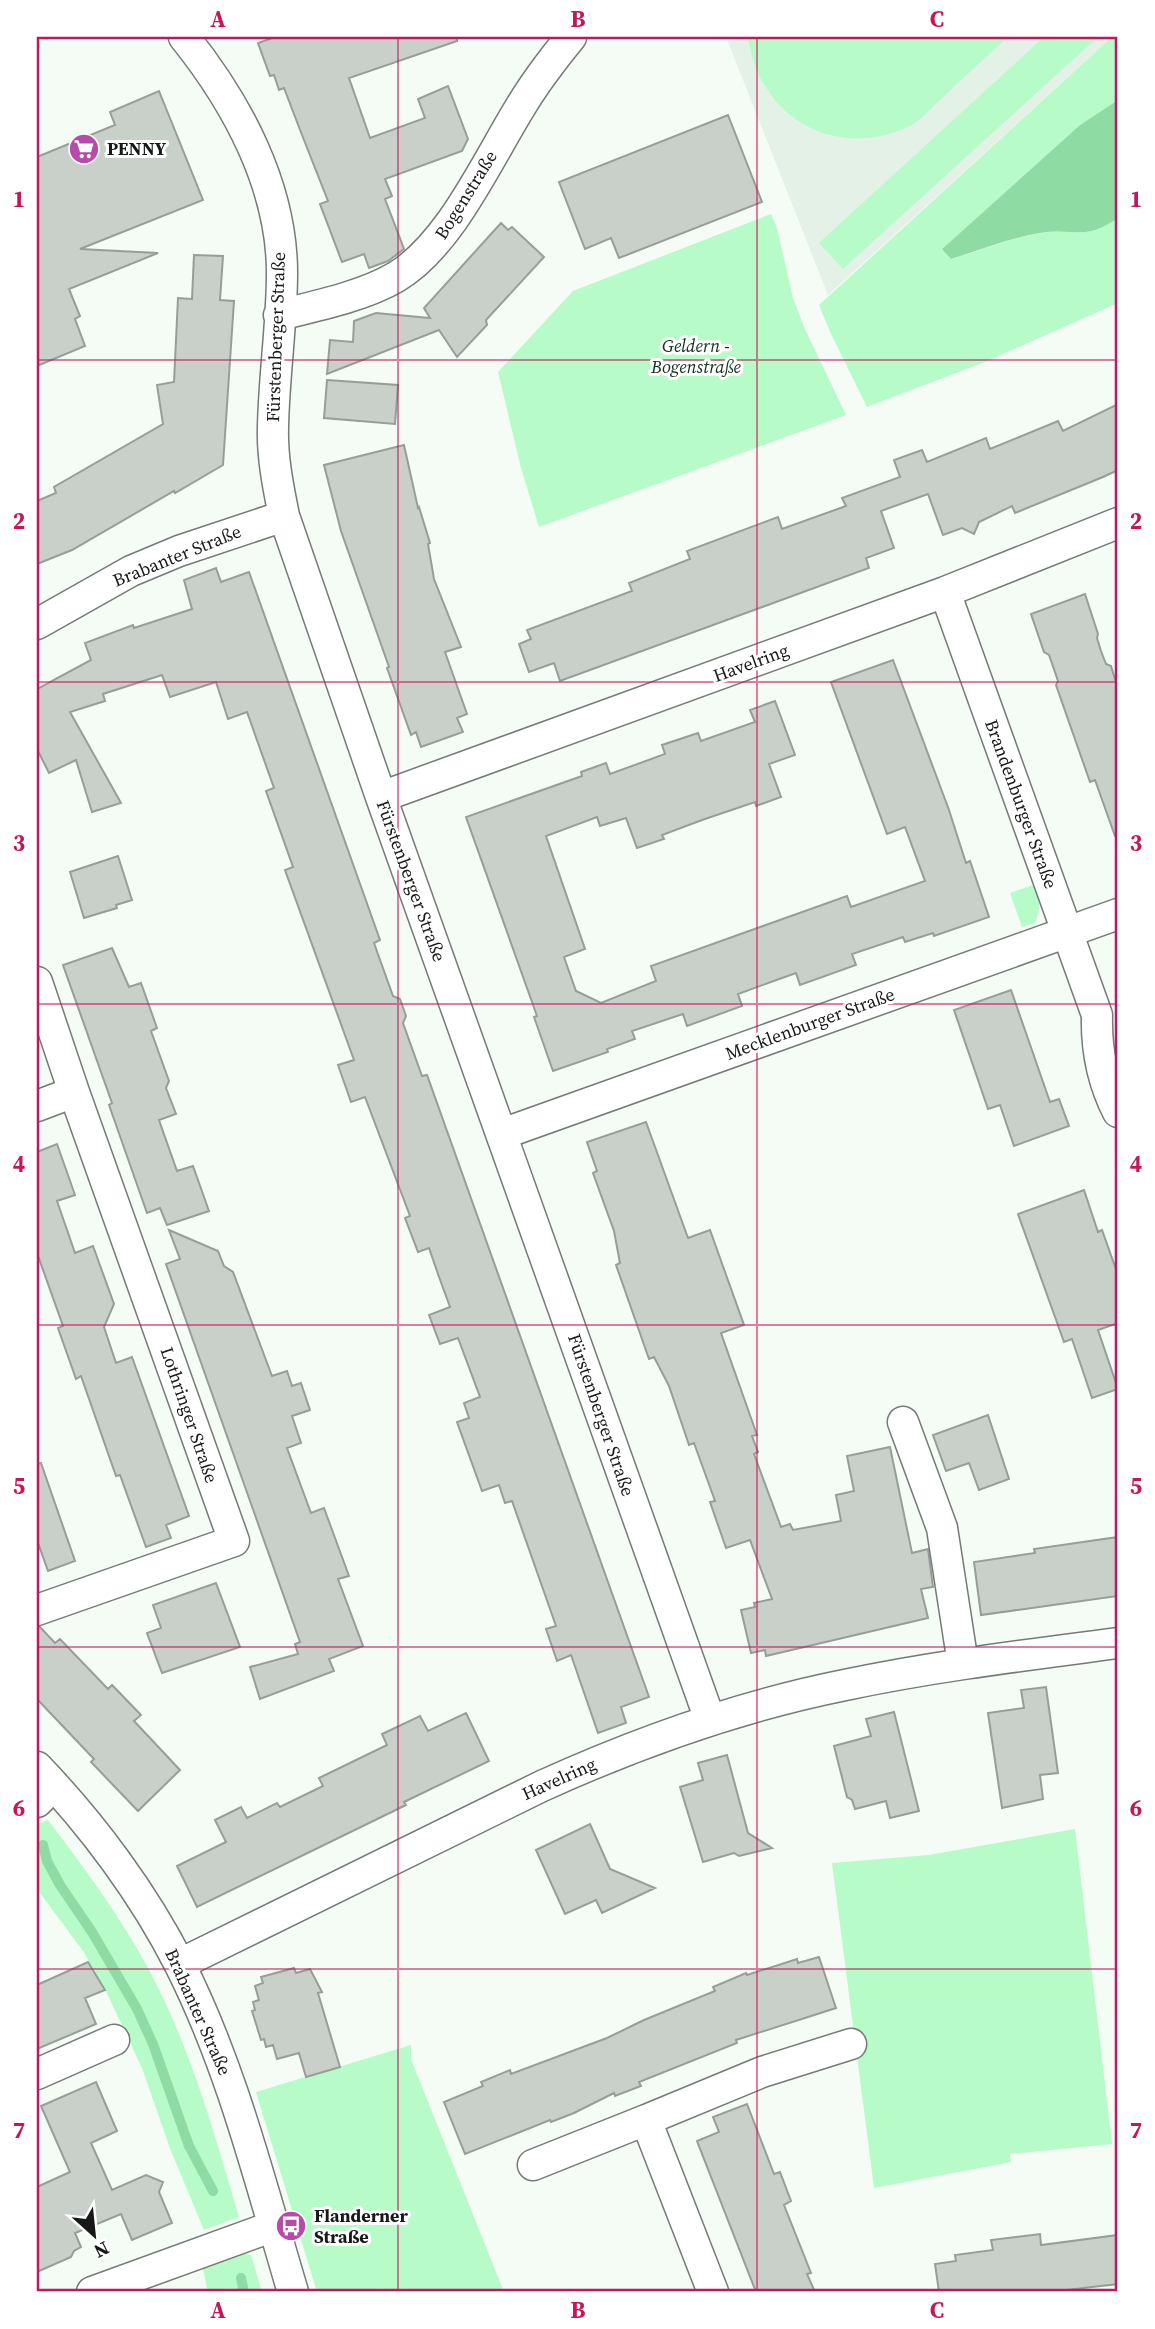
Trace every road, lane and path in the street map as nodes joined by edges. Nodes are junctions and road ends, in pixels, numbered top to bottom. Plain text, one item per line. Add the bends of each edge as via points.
1 (184, 37) edge
2 (571, 37) edge
3 (279, 315) junction
4 (284, 516) junction
5 (1118, 523) edge
6 (945, 592) junction
7 (37, 624) edge
8 (381, 797) junction
9 (1118, 914) edge
10 (1068, 932) junction
11 (37, 982) edge
12 (1097, 1015) junction
13 (1118, 1042) edge
14 (74, 1092) junction
15 (37, 1106) edge
16 (1118, 1112) edge
17 (502, 1134) junction
18 (903, 1422) dead end
19 (37, 1610) edge
20 (1118, 1643) edge
21 (963, 1664) junction
22 (710, 1720) junction
23 (43, 1785) edge
24 (180, 1964) junction
25 (114, 2040) dead end
26 (851, 2044) dead end
27 (37, 2074) edge
28 (646, 2119) junction
29 (533, 2165) dead end
30 (274, 2227) junction
31 (92, 2292) edge
32 (293, 2292) edge
33 (713, 2292) edge

1 - 3 street, Fürstenberger Straße via 231,103 267,186 282,272
2 - 3 street, Bogenstraße via 540,76 451,224 415,264 394,278 328,304
3 - 4 street, Fürstenberger Straße via 273,429
4 - 7 street, Brabanter Straße via 131,571
4 - 8 street, Fürstenberger Straße
5 - 6 street, Havelring
6 - 8 street, Havelring
6 - 10 street, Brandenburger Straße
8 - 17 street, Fürstenberger Straße
9 - 10 street, Mecklenburger Straße
10 - 12 street, Brandenburger Straße
10 - 17 street, Mecklenburger Straße
11 - 14 street, Lothringer Straße
12 - 13 street, Brandenburger Straße
12 - 16 street, Brandenburger Straße via 1100,1062
14 - 15 street
14 - 19 street, Lothringer Straße via 234,1541
17 - 22 street, Fürstenberger Straße
18 - 21 street via 942,1528
20 - 21 street, Havelring
21 - 22 street, Havelring via 842,1685
22 - 24 street, Havelring via 542,1786
23 - 24 street, Brabanter Straße via 105,1847
24 - 30 street, Brabanter Straße via 219,2053
25 - 27 street
26 - 28 street via 762,2072
28 - 29 street
28 - 33 street
30 - 31 street
30 - 32 street, Brabanter Straße

